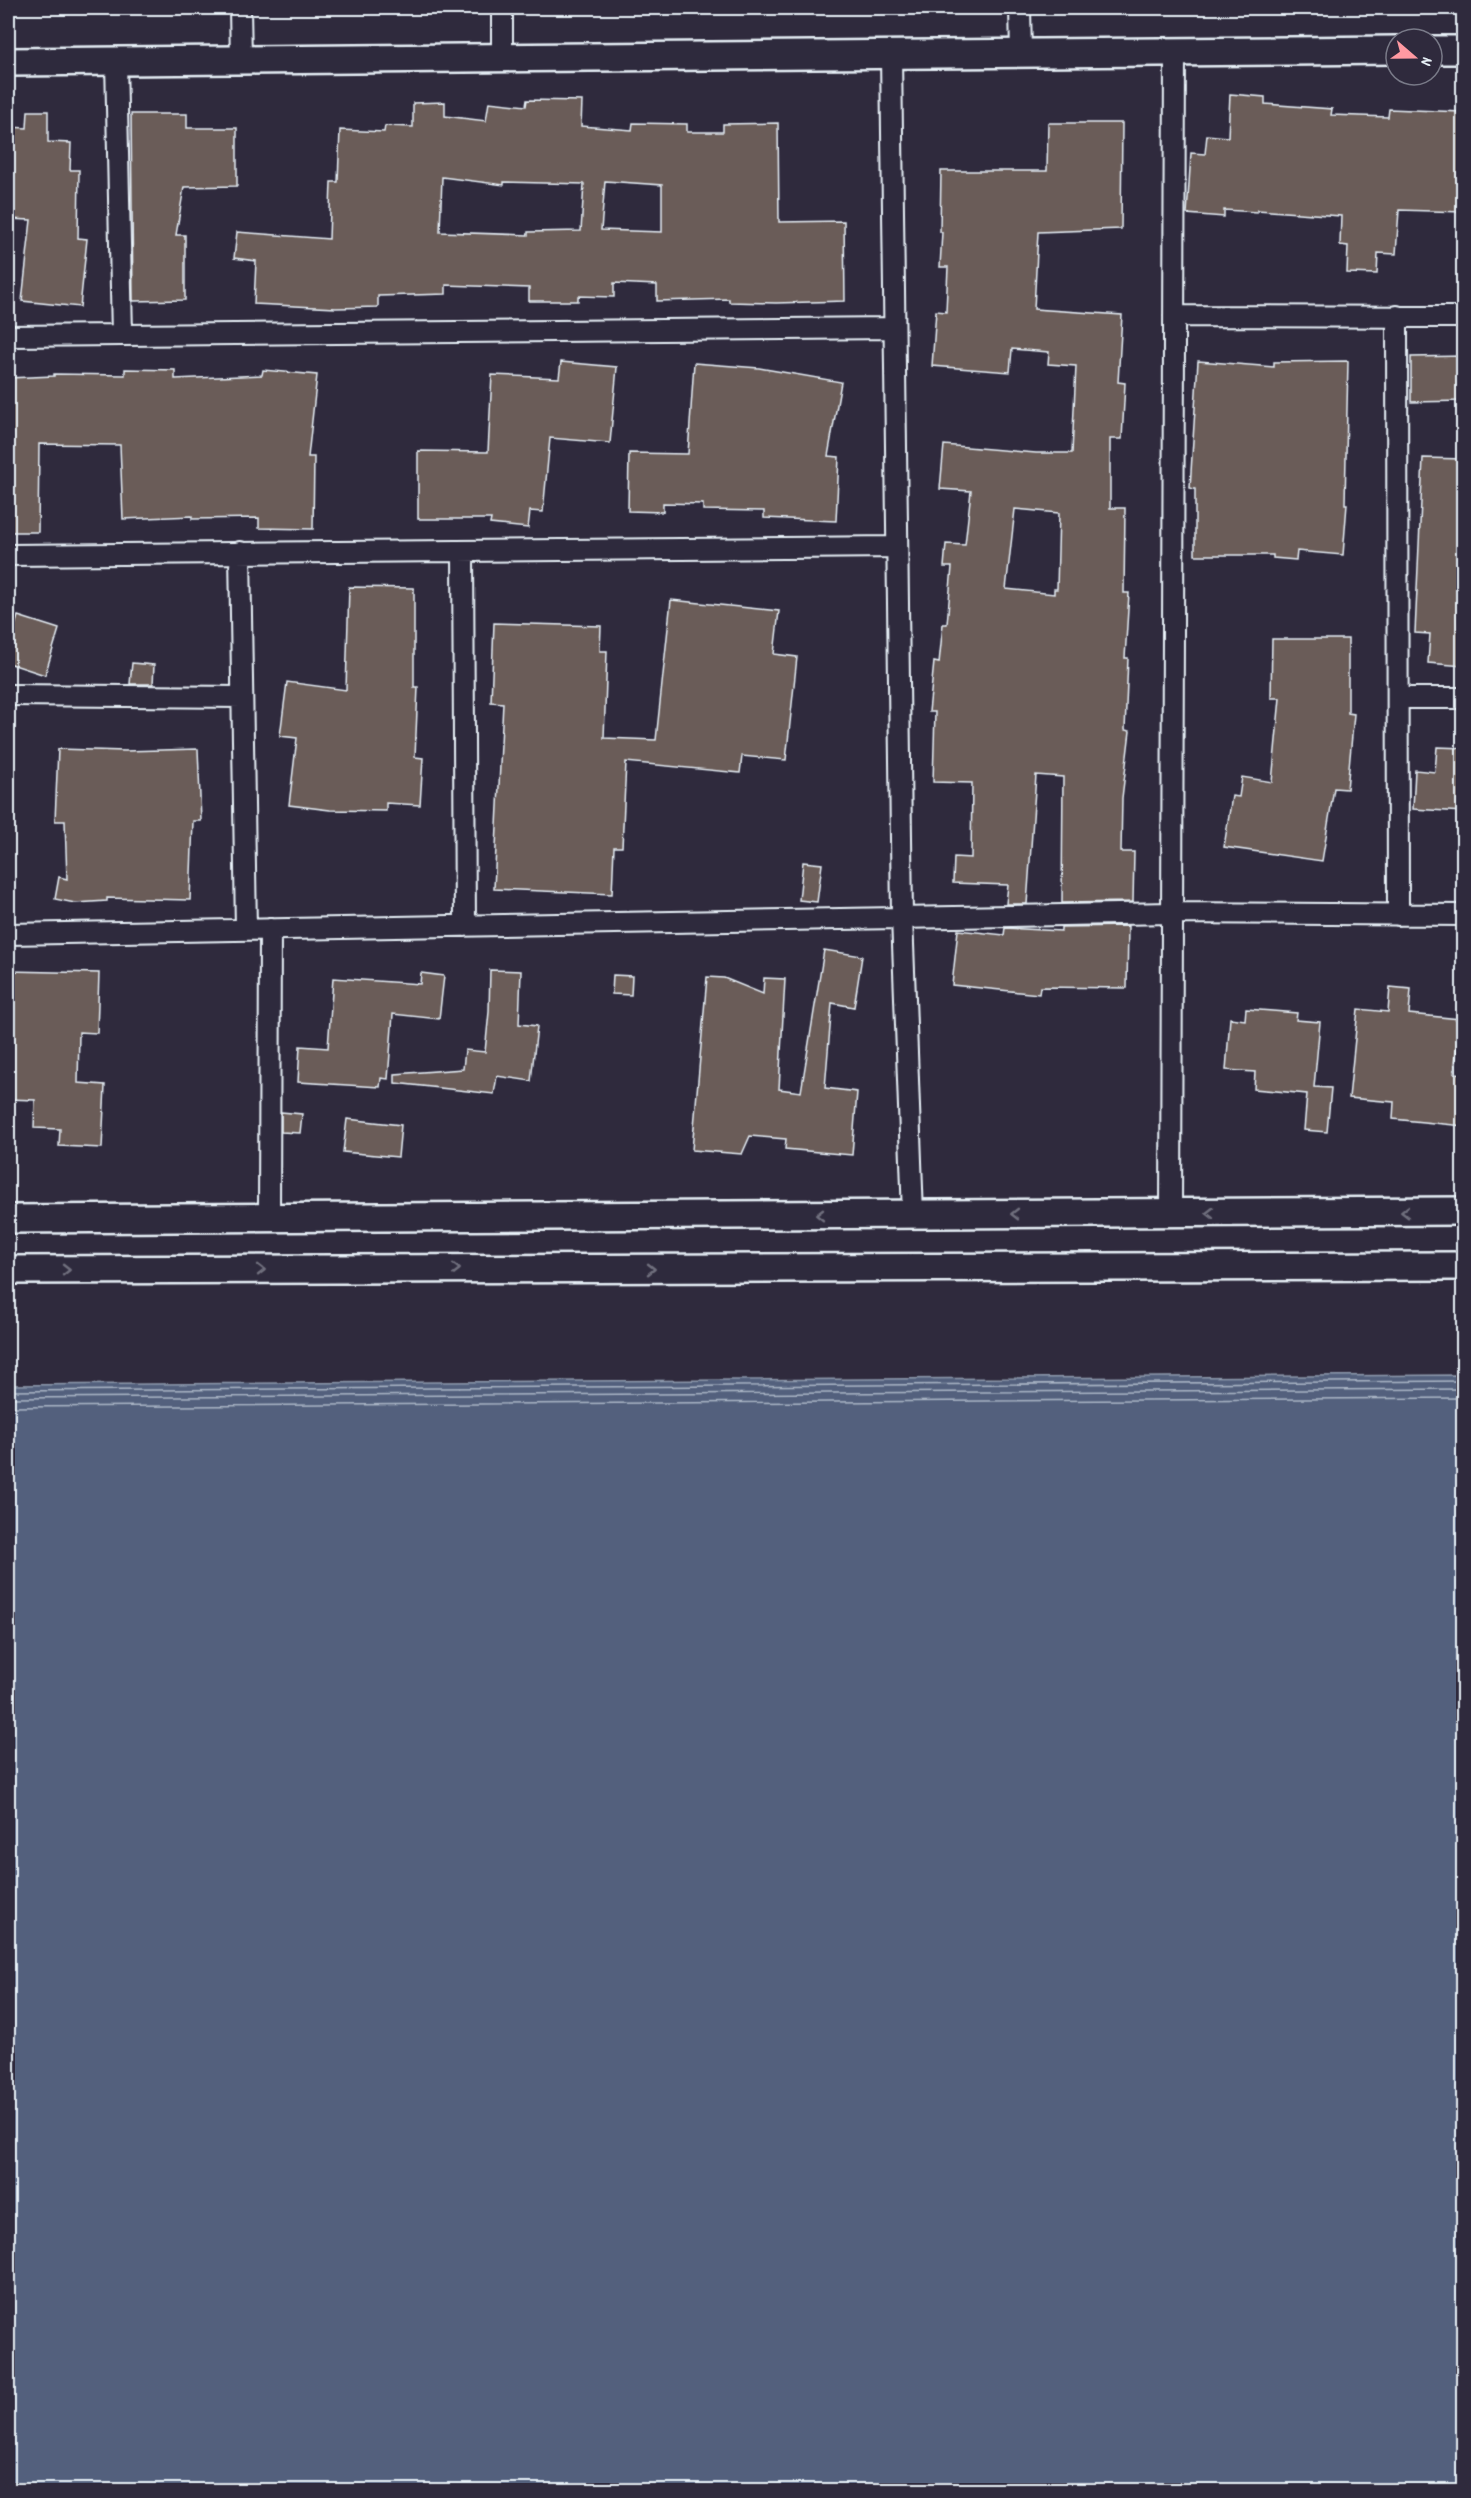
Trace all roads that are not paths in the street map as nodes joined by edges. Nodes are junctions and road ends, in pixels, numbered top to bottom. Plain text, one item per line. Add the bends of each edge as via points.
1 (240, 8) edge
2 (502, 8) edge
3 (1020, 8) edge
4 (1384, 50) edge
5 (1444, 50) edge
6 (1464, 50) edge
7 (1174, 52) junction
8 (1021, 53) junction
9 (891, 54) junction
10 (502, 58) junction
11 (242, 60) junction
12 (116, 61) junction
13 (8, 62) edge
14 (1174, 316) junction
15 (1397, 316) junction
16 (1464, 317) edge
17 (894, 328) junction
18 (122, 335) junction
19 (8, 336) edge
20 (897, 547) junction
21 (463, 551) junction
22 (240, 552) junction
23 (8, 555) edge
24 (8, 695) edge
25 (242, 697) junction
26 (1398, 698) junction
27 (1464, 698) edge
28 (1172, 913) junction
29 (1398, 915) junction
30 (1464, 915) edge
31 (902, 917) junction
32 (465, 926) junction
33 (270, 929) junction
34 (246, 930) junction
35 (8, 934) edge
36 (1464, 1211) edge
37 (1171, 1213) junction
38 (913, 1215) junction
39 (269, 1218) junction
40 (8, 1219) edge
41 (1464, 1266) edge
42 (8, 1270) edge

1 - 11 street
2 - 10 street
3 - 8 street
4 - 7 street
5 - 6 street
7 - 8 street
7 - 14 street
8 - 9 street
9 - 10 street
9 - 17 street
10 - 11 street
11 - 12 street
12 - 13 street
12 - 18 street
14 - 15 street
14 - 28 street
15 - 16 street
15 - 26 street
17 - 18 street
17 - 20 street
18 - 19 street
20 - 21 street
20 - 31 street
21 - 22 street
21 - 32 street
22 - 23 street
22 - 25 street
24 - 25 street
25 - 34 street
26 - 27 street
26 - 29 street
28 - 29 street
28 - 31 street
28 - 37 street
29 - 30 street
31 - 32 street
31 - 38 street
32 - 33 street
33 - 34 street
33 - 39 street
34 - 35 street
36 -> 37 street
37 -> 38 street
38 -> 39 street
39 - 40 street
42 -> 41 street

